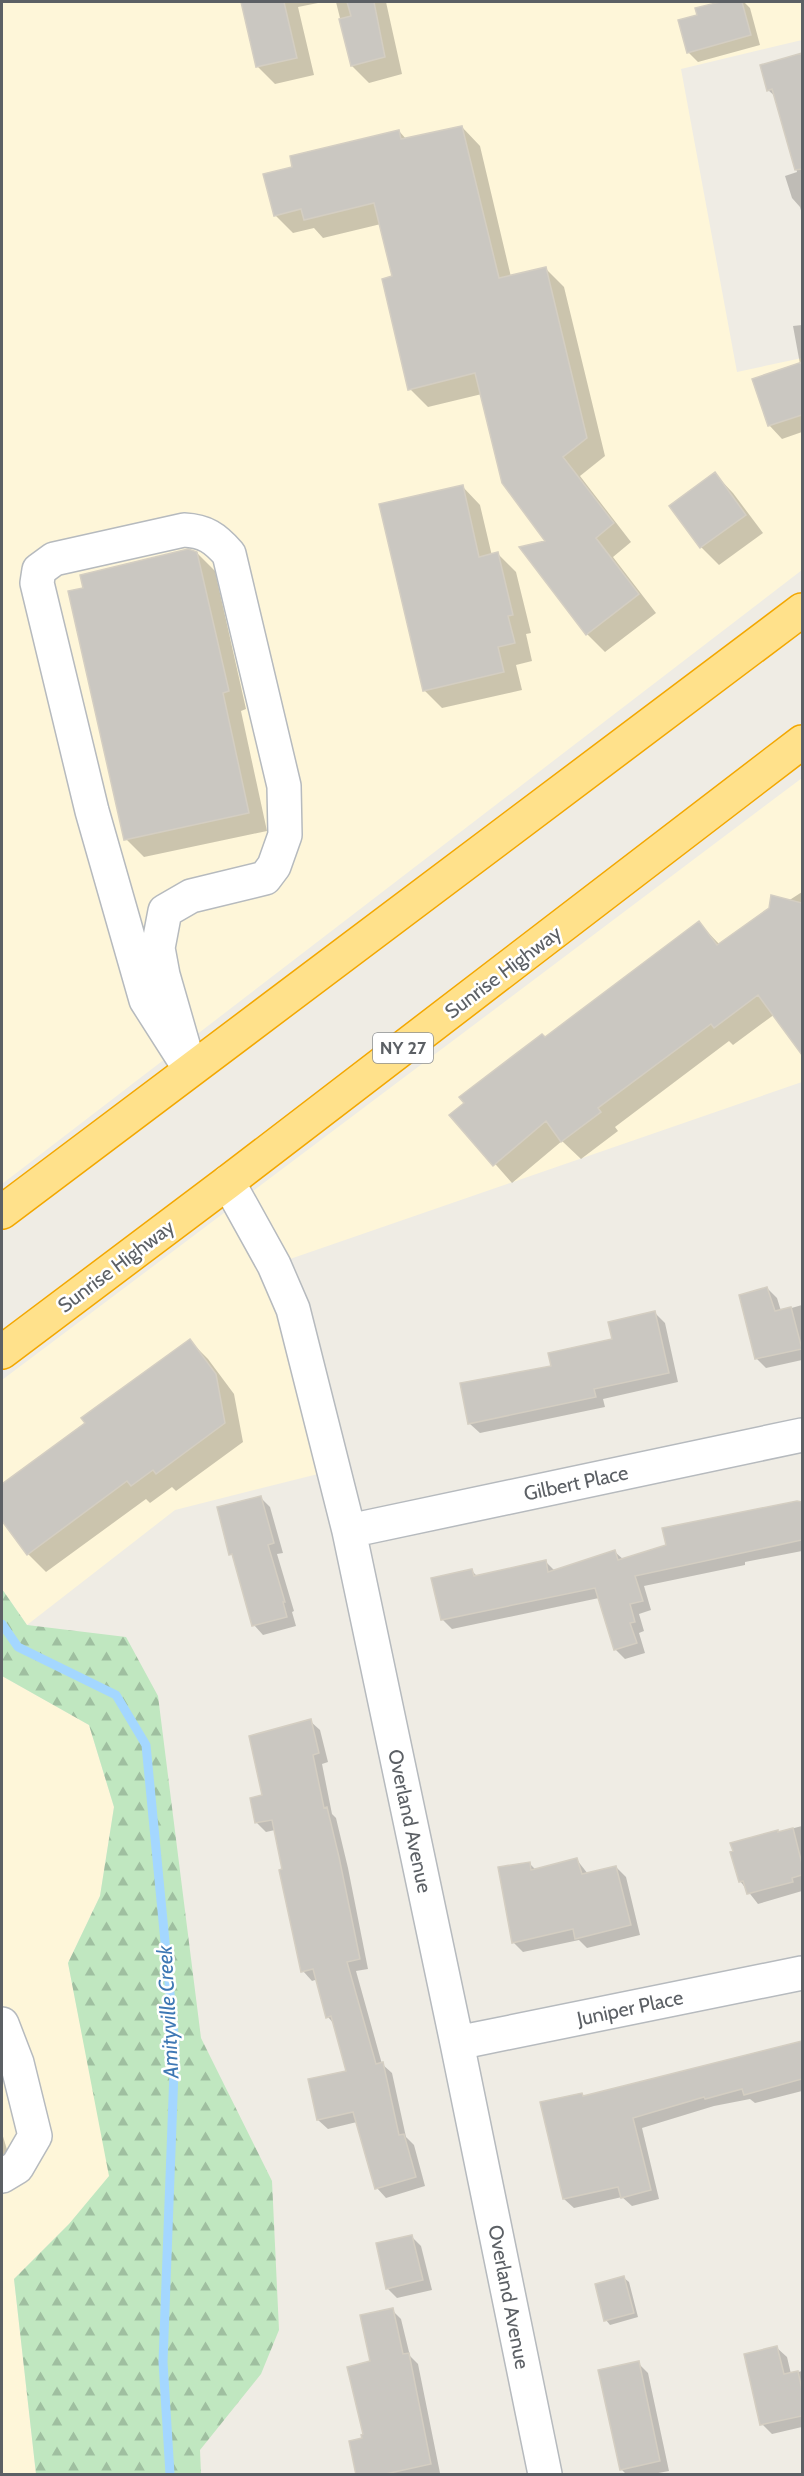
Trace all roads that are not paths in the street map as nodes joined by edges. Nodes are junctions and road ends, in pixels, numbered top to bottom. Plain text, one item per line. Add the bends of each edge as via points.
1 (802, 610) edge
2 (802, 742) edge
3 (190, 1069) junction
4 (228, 1182) junction
5 (2, 1212) edge
6 (2, 1352) edge
7 (802, 1435) edge
8 (349, 1531) junction
9 (802, 1973) edge
10 (2, 2024) edge
11 (458, 2043) junction
12 (2, 2176) edge
13 (545, 2475) edge

1 - 3 highway
2 - 4 highway, Sunrise Highway / NY 27
3 - 3 street via 158,948 165,911 191,896 265,878 274,866 285,835 284,786 229,554 202,531 184,530 54,559 39,570 37,583 92,811 146,1000
3 - 5 highway
4 - 6 highway, Sunrise Highway / NY 27
4 - 8 street, Overland Avenue via 274,1265 293,1309
7 - 8 street, Gilbert Place
8 - 11 street, Overland Avenue
9 - 11 street, Juniper Place
10 - 12 street via 17,2062 35,2136 17,2167
11 - 13 street, Overland Avenue

